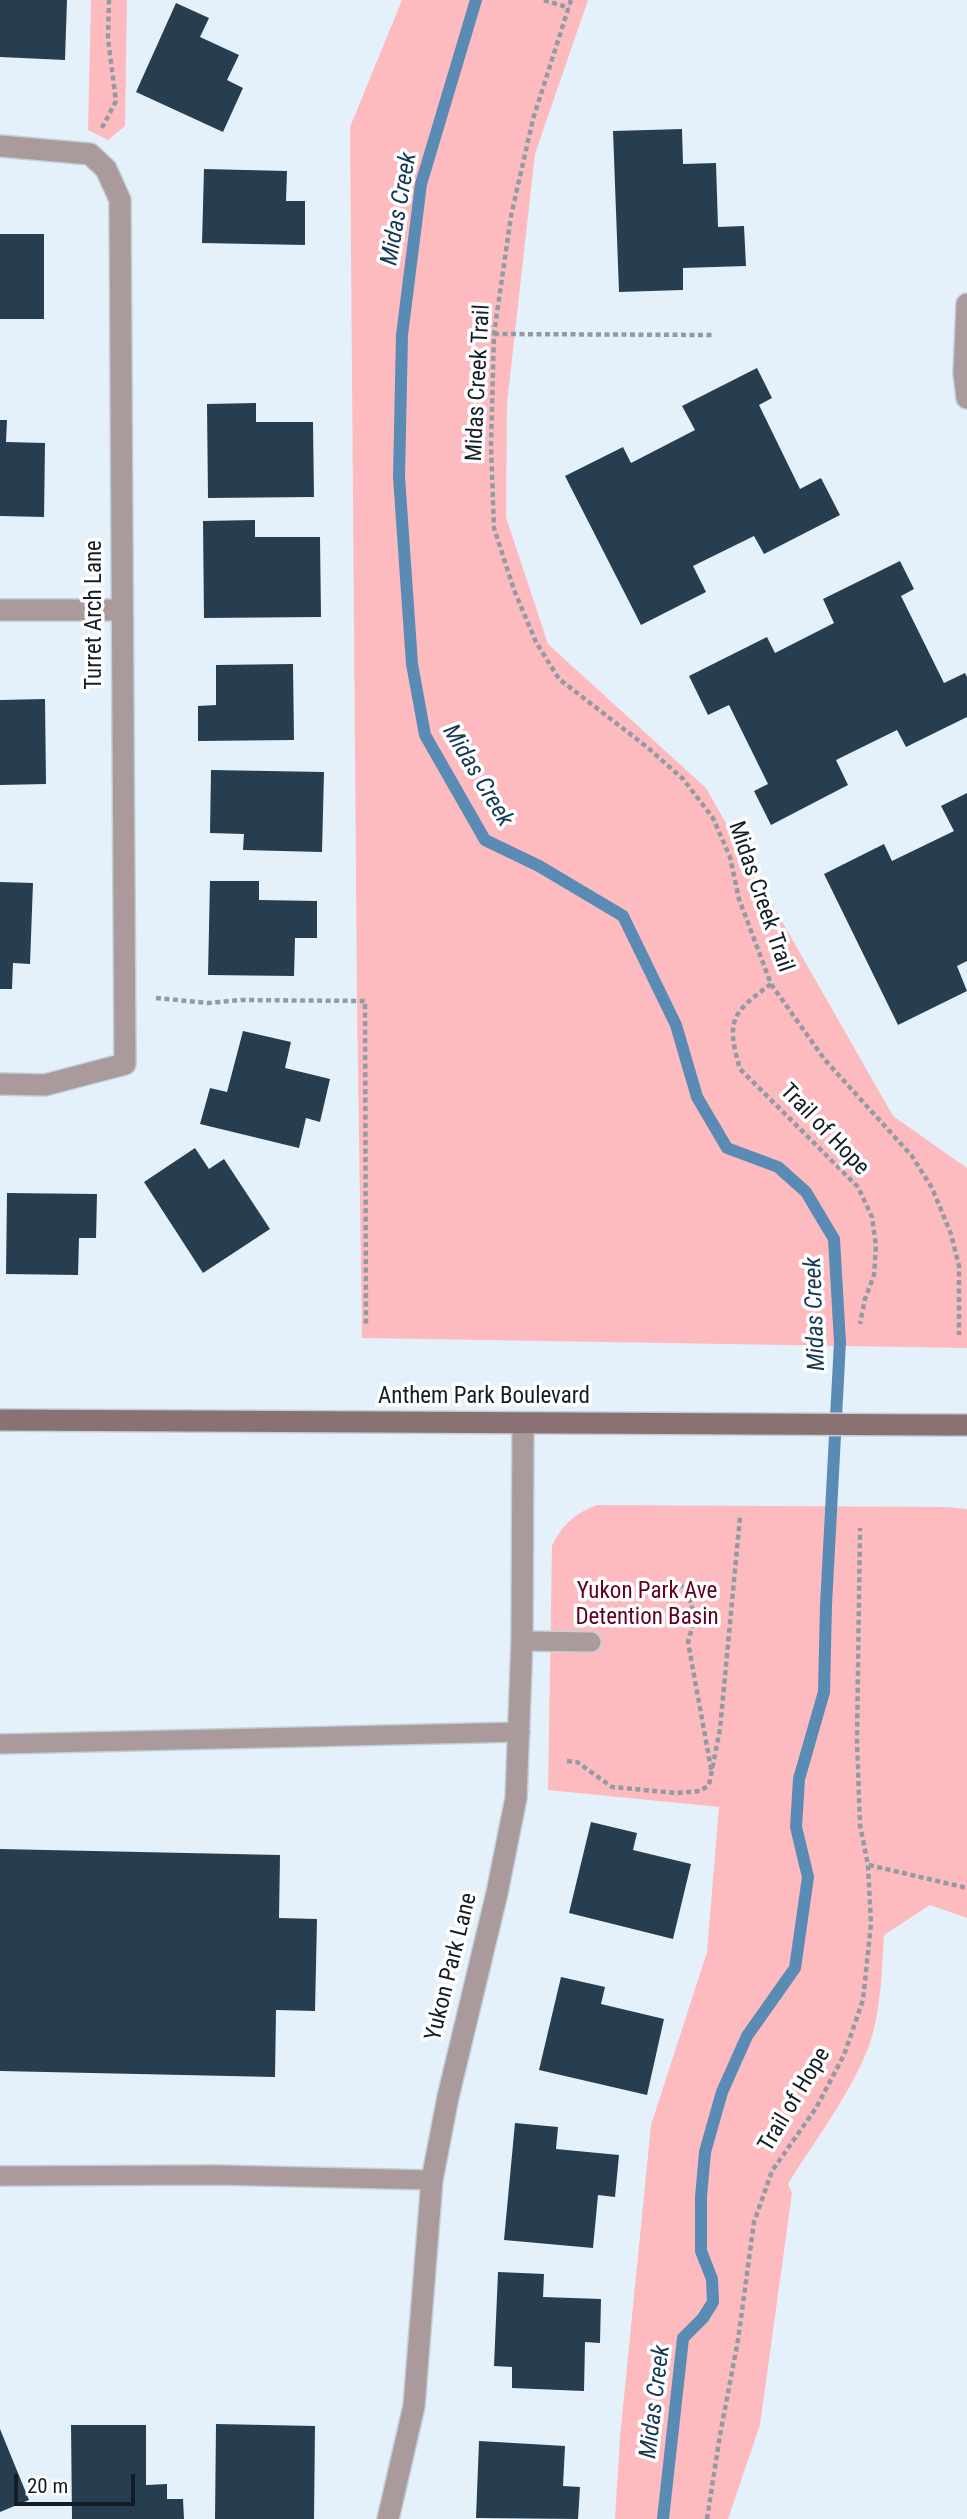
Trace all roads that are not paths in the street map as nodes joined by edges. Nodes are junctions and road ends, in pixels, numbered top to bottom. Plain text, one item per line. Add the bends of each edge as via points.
1 (0, 146) edge
2 (967, 304) edge
3 (967, 398) edge
4 (0, 610) edge
5 (121, 610) junction
6 (0, 1084) edge
7 (0, 1420) edge
8 (523, 1423) junction
9 (967, 1425) edge
10 (522, 1641) junction
11 (591, 1642) dead end
12 (520, 1732) junction
13 (0, 1744) edge
14 (0, 2176) edge
15 (432, 2180) junction
16 (388, 2519) edge

1 - 5 street, Turret Arch Lane via 98,161 120,200
2 - 3 street
4 - 5 street
5 - 6 street, Turret Arch Lane via 125,1064 46,1084
7 - 8 main road, Anthem Park Boulevard
8 - 9 main road, Anthem Park Boulevard, bridge
8 - 10 street, Yukon Park Lane
10 - 11 lane
10 - 12 street, Yukon Park Lane
12 - 13 lane
12 - 15 street, Yukon Park Lane via 516,1798
14 - 15 lane
15 - 16 street, Yukon Park Lane via 414,2406

